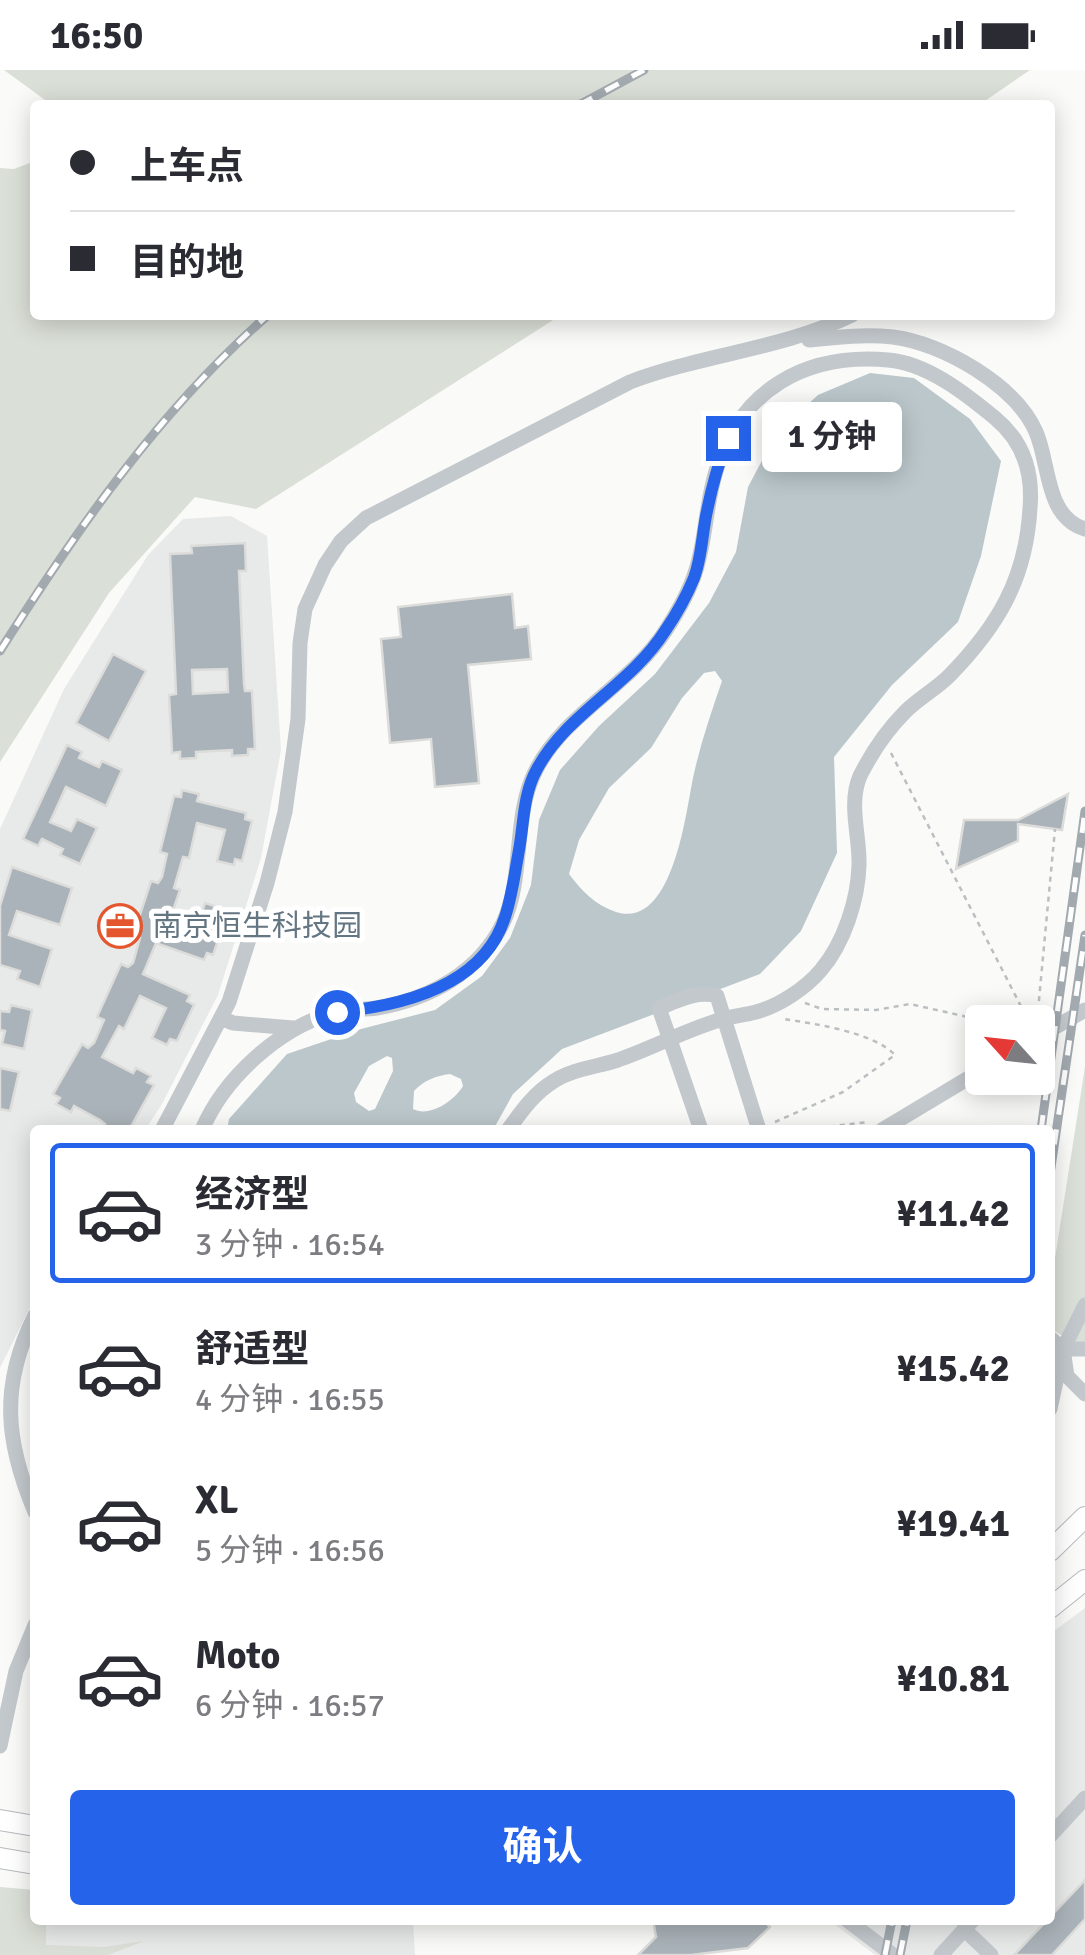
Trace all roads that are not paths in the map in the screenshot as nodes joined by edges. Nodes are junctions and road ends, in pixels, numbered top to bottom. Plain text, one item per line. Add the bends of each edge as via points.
1 (840, 320) edge
2 (786, 342) junction
3 (1085, 528) edge
4 (1085, 1010) edge
5 (221, 1018) junction
6 (724, 1018) junction
7 (1055, 1027) edge
8 (293, 1028) junction
9 (669, 1039) junction
10 (965, 1080) edge
11 (165, 1125) edge
12 (205, 1125) edge
13 (512, 1125) edge
14 (699, 1125) edge
15 (758, 1125) edge
16 (890, 1125) edge
17 (1085, 1305) edge
18 (30, 1328) edge
19 (1056, 1343) edge
20 (1085, 1348) edge
21 (1085, 1394) edge
22 (30, 1500) edge
23 (1085, 1517) edge
24 (1055, 1546) edge
25 (1085, 1580) edge
26 (1055, 1604) edge
27 (30, 1638) edge
28 (0, 1746) edge
29 (1085, 1798) edge
30 (0, 1820) edge
31 (30, 1825) edge
32 (1055, 1831) edge
33 (0, 1858) edge
34 (30, 1863) edge
35 (854, 1925) edge
36 (969, 1925) edge
37 (893, 1955) edge
38 (941, 1955) edge
39 (992, 1955) edge

1 - 2 lane
2 - 3 lane via 859,334 899,338 972,366 1026,414 1057,508
2 - 5 lane via 630,382 366,518 341,541 305,609 285,812
4 - 7 lane
5 - 8 lane
5 - 11 lane
6 - 8 lane via 760,1012 820,972 848,922 860,868 858,780 906,711 948,678 1006,606 1022,562 1032,489 1011,431 904,361 824,361 788,376 761,395 728,438 694,577 648,654 574,722 534,772 505,919 471,966 414,999 337,1012
6 - 9 lane
6 - 9 lane via 712,994 658,1008
6 - 15 lane
8 - 12 lane via 235,1078
9 - 13 lane via 556,1079
9 - 14 lane
10 - 16 lane
17 - 19 lane
18 - 22 lane via 11,1375 9,1426
19 - 20 lane
19 - 21 lane via 1066,1376
23 - 24 main road
25 - 26 main road
27 - 28 lane
29 - 32 lane
30 - 31 main road
33 - 34 main road
35 - 37 lane
36 - 38 lane
36 - 39 lane

